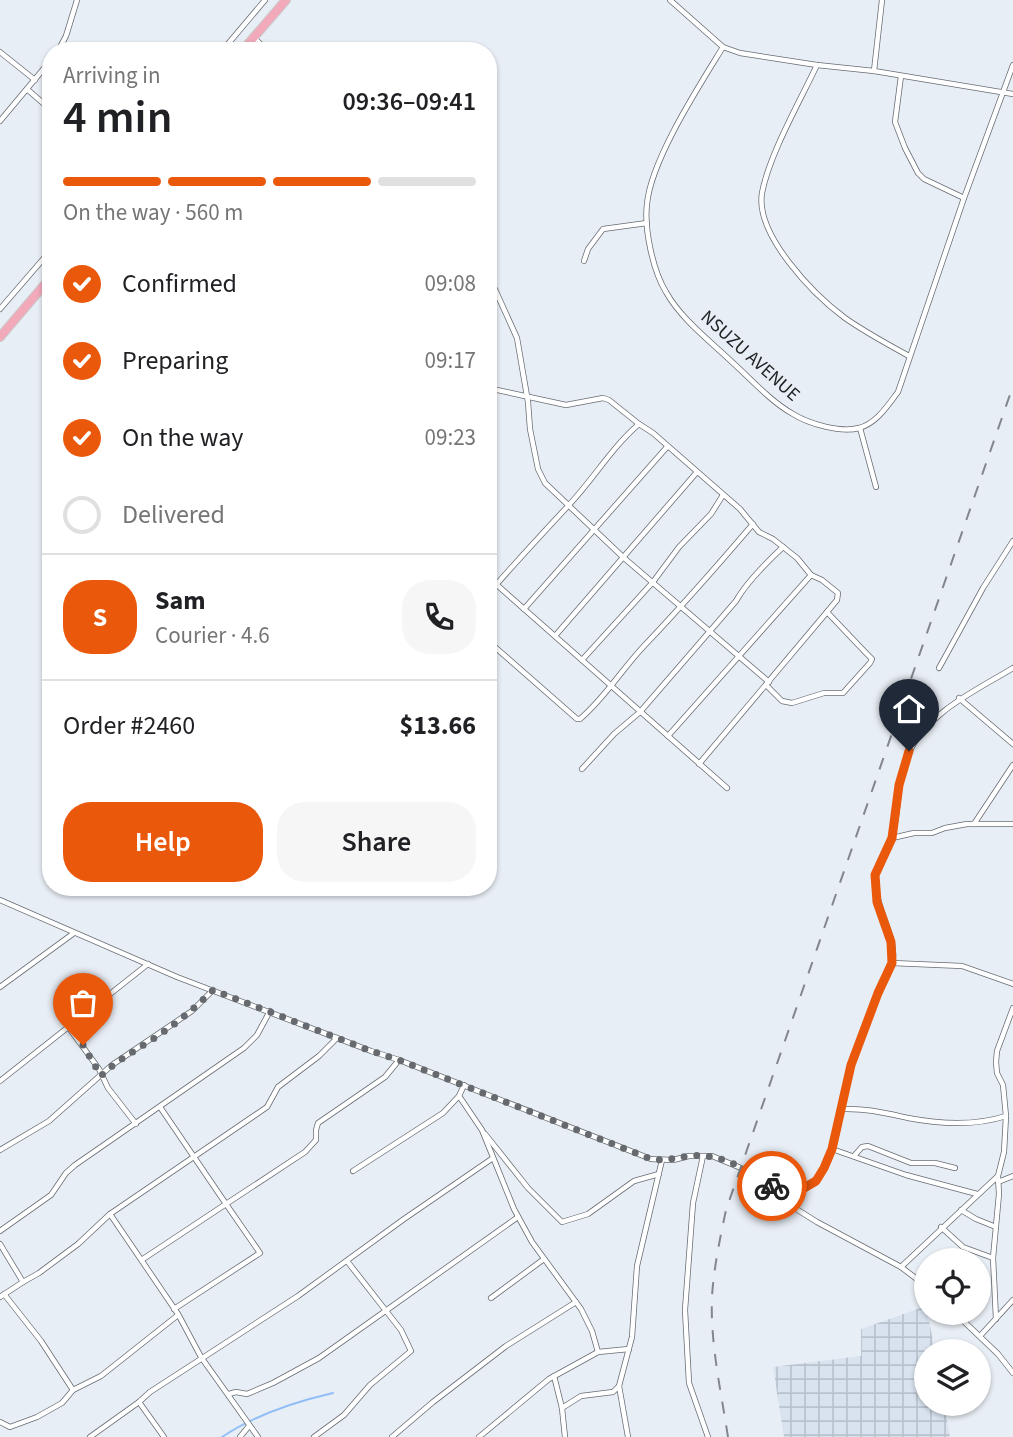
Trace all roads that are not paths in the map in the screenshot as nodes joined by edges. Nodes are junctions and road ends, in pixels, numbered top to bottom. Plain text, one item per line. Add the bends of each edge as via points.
1 (77, 0) edge
2 (265, 0) edge
3 (286, 0) edge
4 (670, 0) edge
5 (882, 0) edge
6 (253, 38) junction
7 (63, 42) edge
8 (230, 42) edge
9 (250, 42) edge
10 (258, 42) edge
11 (723, 47) junction
12 (0, 52) edge
13 (817, 65) junction
14 (1013, 65) edge
15 (42, 71) edge
16 (874, 71) junction
17 (901, 76) junction
18 (35, 80) junction
19 (28, 90) junction
20 (1003, 91) junction
21 (1013, 94) edge
22 (42, 102) edge
23 (0, 121) edge
24 (964, 198) junction
25 (647, 223) junction
26 (42, 260) edge
27 (584, 261) dead end
28 (42, 288) edge
29 (497, 294) edge
30 (0, 309) edge
31 (0, 337) edge
32 (909, 356) junction
33 (497, 390) edge
34 (527, 396) junction
35 (639, 424) junction
36 (860, 428) junction
37 (668, 447) junction
38 (697, 472) junction
39 (876, 487) dead end
40 (723, 495) junction
41 (568, 506) junction
42 (753, 524) junction
43 (595, 531) junction
44 (1013, 541) edge
45 (783, 547) junction
46 (624, 558) junction
47 (811, 575) junction
48 (653, 582) junction
49 (497, 584) edge
50 (497, 586) edge
51 (683, 607) junction
52 (524, 609) junction
53 (827, 612) junction
54 (710, 631) junction
55 (555, 636) junction
56 (497, 649) edge
57 (740, 656) junction
58 (582, 660) junction
59 (1013, 667) edge
60 (939, 668) dead end
61 (768, 684) junction
62 (611, 686) junction
63 (959, 698) junction
64 (640, 712) junction
65 (668, 736) junction
66 (1013, 744) edge
67 (699, 764) junction
68 (1013, 765) edge
69 (582, 769) dead end
70 (727, 788) dead end
71 (1013, 824) edge
72 (973, 825) junction
73 (892, 838) junction
74 (0, 900) edge
75 (74, 933) junction
76 (892, 963) junction
77 (148, 964) junction
78 (1013, 984) edge
79 (0, 987) edge
80 (213, 990) junction
81 (1013, 1008) edge
82 (270, 1011) junction
83 (69, 1028) junction
84 (337, 1038) junction
85 (399, 1060) junction
86 (101, 1076) junction
87 (0, 1081) edge
88 (464, 1085) junction
89 (459, 1096) junction
90 (160, 1107) junction
91 (842, 1109) junction
92 (1006, 1116) junction
93 (136, 1124) junction
94 (482, 1130) junction
95 (832, 1149) junction
96 (0, 1150) edge
97 (193, 1156) junction
98 (703, 1156) junction
99 (855, 1156) junction
100 (493, 1158) junction
101 (662, 1160) junction
102 (956, 1168) dead end
103 (353, 1171) dead end
104 (659, 1174) junction
105 (1013, 1176) edge
106 (998, 1179) junction
107 (777, 1190) junction
108 (978, 1194) junction
109 (226, 1204) junction
110 (961, 1210) junction
111 (110, 1214) junction
112 (518, 1217) junction
113 (941, 1227) junction
114 (996, 1227) junction
115 (0, 1231) edge
116 (0, 1244) edge
117 (993, 1258) junction
118 (143, 1259) junction
119 (544, 1259) junction
120 (347, 1261) junction
121 (901, 1267) junction
122 (914, 1277) edge
123 (23, 1282) junction
124 (2, 1296) edge
125 (491, 1298) dead end
126 (1013, 1300) edge
127 (576, 1302) junction
128 (995, 1306) junction
129 (386, 1309) junction
130 (1003, 1311) junction
131 (176, 1312) junction
132 (996, 1319) junction
133 (968, 1325) edge
134 (980, 1336) junction
135 (629, 1349) junction
136 (598, 1352) junction
137 (201, 1357) junction
138 (1013, 1373) edge
139 (554, 1376) junction
140 (619, 1386) junction
141 (73, 1390) junction
142 (229, 1394) junction
143 (139, 1402) junction
144 (562, 1408) junction
145 (0, 1422) edge
146 (248, 1425) junction
147 (90, 1437) edge
148 (163, 1437) edge
149 (240, 1437) edge
150 (258, 1437) edge
151 (314, 1437) edge
152 (393, 1437) edge
153 (480, 1437) edge
154 (565, 1437) edge
155 (628, 1437) edge
156 (708, 1437) edge

1 - 7 street
2 - 8 street
3 - 6 main road
4 - 11 street
5 - 16 street
6 - 9 main road
6 - 10 street
11 - 13 street
11 - 25 street, NSUZU AVENUE via 653,176
12 - 18 street
13 - 16 street
13 - 32 street via 768,172 763,213 782,254 811,287 843,316
14 - 20 street
15 - 18 street
16 - 17 street
17 - 20 street
17 - 24 street via 895,122 905,148 924,179
18 - 19 street
19 - 22 street
19 - 23 street
20 - 21 street
20 - 24 street
24 - 32 street
25 - 27 street via 603,229
25 - 36 street, NSUZU AVENUE via 654,265 666,293 693,325 793,415 846,430
26 - 30 street
28 - 31 main road
29 - 34 street via 517,338
32 - 36 street via 898,392 882,412
33 - 34 street
34 - 35 street via 566,405 603,398
34 - 41 street via 541,478
35 - 37 street
35 - 41 street
36 - 39 street
37 - 38 street
37 - 43 street
38 - 40 street
38 - 46 street
40 - 42 street
40 - 48 street
41 - 43 street
41 - 49 street
42 - 45 street
42 - 51 street
43 - 46 street
43 - 52 street
44 - 60 street
45 - 47 street
45 - 54 street via 743,587
46 - 48 street
46 - 55 street
47 - 53 street via 838,593
47 - 57 street
48 - 51 street
48 - 58 street
50 - 52 street
51 - 54 street
51 - 62 street
52 - 55 street
53 - 61 street
53 - 61 street via 872,661 843,693 792,703 782,701
54 - 57 street
54 - 64 street
55 - 58 street
56 - 62 street via 577,719
57 - 61 street
57 - 65 street
58 - 62 street
59 - 63 street
61 - 67 street
62 - 64 street
63 - 66 street
63 - 73 street via 909,751
64 - 65 street
64 - 69 street
65 - 67 street
67 - 70 street
68 - 72 street
71 - 72 street
72 - 73 street
73 - 76 street via 877,867 875,883
74 - 75 street
75 - 77 street
75 - 79 street
76 - 78 street via 962,966
76 - 91 street via 851,1065
77 - 80 street
77 - 83 street
80 - 82 street
80 - 86 street via 192,1011
81 - 92 street via 996,1062
82 - 84 street
82 - 90 street via 257,1035 243,1048
83 - 86 street
83 - 87 street
84 - 85 street
84 - 97 street via 278,1087 267,1107
85 - 88 street
85 - 109 street via 385,1077 318,1123 316,1140 305,1152
86 - 93 street
86 - 96 street via 49,1121
88 - 89 street
88 - 101 street
89 - 94 street
89 - 103 street via 443,1113
90 - 93 street
90 - 97 street
91 - 92 street via 948,1123 987,1122
91 - 95 street
92 - 106 street
93 - 115 street via 75,1165 51,1195
94 - 100 street
94 - 104 street via 562,1222 588,1214 634,1181
95 - 99 street
95 - 107 street via 816,1181 790,1192
97 - 109 street
97 - 111 street
98 - 101 street
98 - 107 street via 741,1168
98 - 156 street via 693,1203 685,1318 689,1383
99 - 102 street via 868,1146 911,1163
99 - 108 street
100 - 112 street
100 - 120 street
101 - 104 street
104 - 135 street via 637,1266
105 - 106 street
106 - 108 street
106 - 114 street
107 - 121 street via 817,1222
108 - 110 street
109 - 118 street
109 - 131 street via 260,1253
110 - 113 street
110 - 114 street
111 - 118 street
111 - 123 street via 78,1244
112 - 119 street
112 - 129 street
113 - 117 street via 963,1247
113 - 121 street
114 - 117 street
116 - 123 street
117 - 128 street
118 - 131 street
119 - 125 street
119 - 127 street
120 - 129 street
120 - 137 street
121 - 122 street
123 - 124 street
124 - 141 street via 41,1341
126 - 130 street
127 - 136 street
127 - 152 street via 506,1346
128 - 130 street
128 - 132 street
129 - 142 street via 295,1371 247,1394
129 - 151 street via 411,1351
130 - 132 street
131 - 137 street
131 - 141 street via 101,1376
132 - 134 street
133 - 134 street
134 - 138 street
135 - 136 street
135 - 140 street
136 - 139 street
137 - 142 street
137 - 143 street
139 - 144 street
139 - 153 street
140 - 144 street via 613,1392 582,1396
140 - 155 street
141 - 145 street via 62,1403 19,1425
142 - 146 street
143 - 147 street
143 - 148 street
144 - 154 street
146 - 149 street
146 - 150 street

